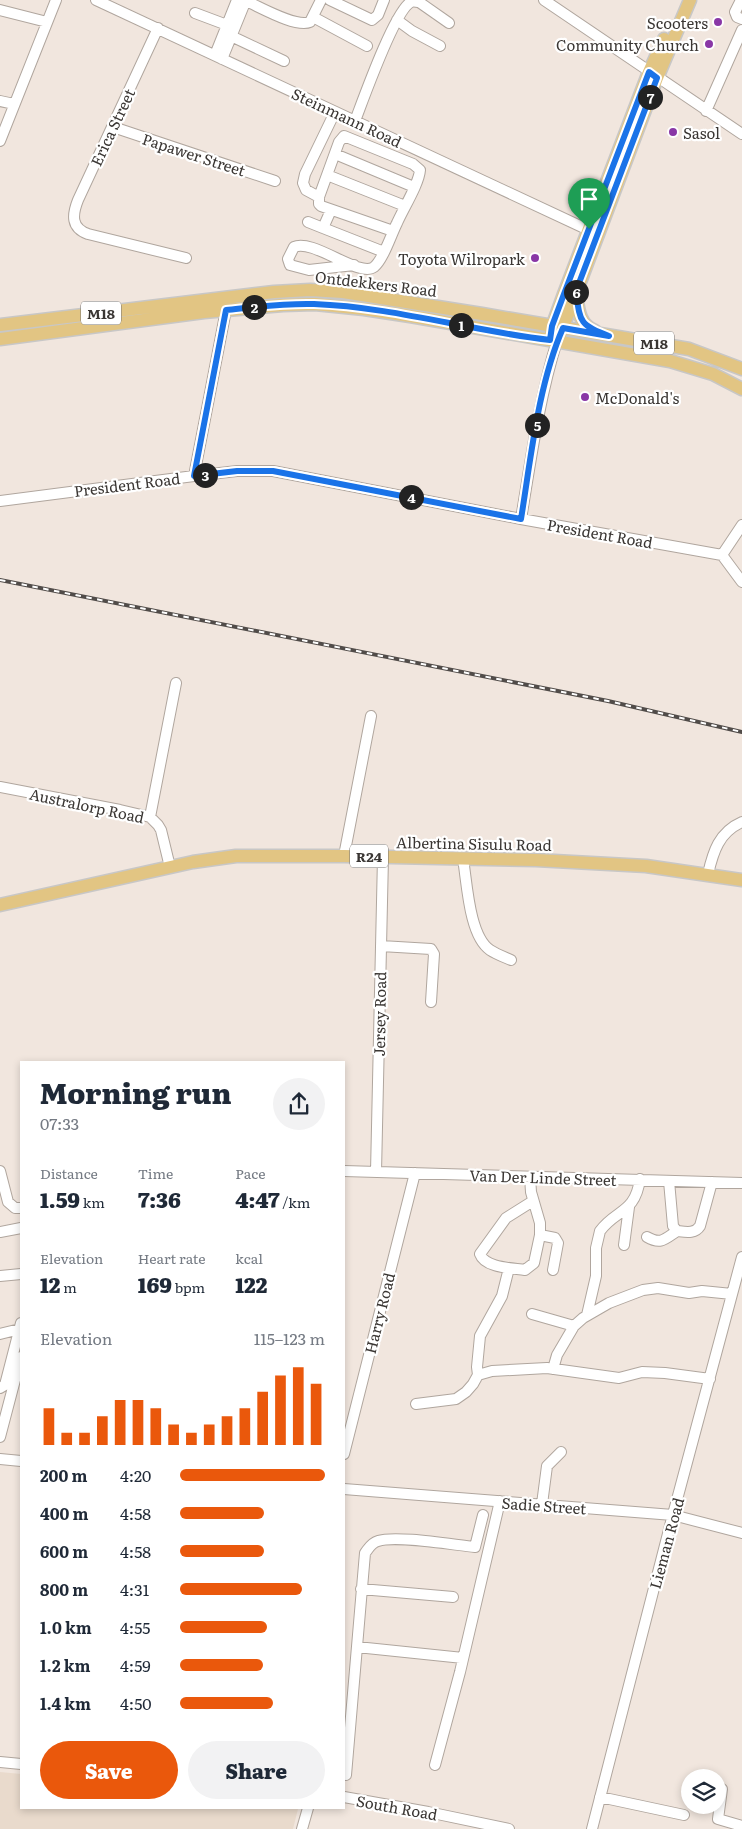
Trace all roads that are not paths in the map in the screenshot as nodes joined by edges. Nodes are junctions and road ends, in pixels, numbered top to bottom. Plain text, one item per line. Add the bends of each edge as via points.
1 (56, 0) edge
2 (96, 0) edge
3 (243, 0) edge
4 (321, 0) edge
5 (330, 0) edge
6 (384, 0) edge
7 (544, 0) edge
8 (683, 0) edge
9 (690, 0) edge
10 (741, 0) edge
11 (0, 10) edge
12 (195, 14) dead end
13 (313, 17) junction
14 (742, 19) edge
15 (397, 20) junction
16 (47, 22) junction
17 (449, 23) dead end
18 (227, 25) junction
19 (158, 28) junction
20 (742, 30) edge
21 (231, 36) junction
22 (367, 46) dead end
23 (440, 46) dead end
24 (218, 57) junction
25 (284, 61) dead end
26 (653, 75) junction
27 (0, 102) edge
28 (14, 104) junction
29 (706, 111) junction
30 (335, 112) junction
31 (355, 121) junction
32 (113, 127) junction
33 (742, 134) edge
34 (0, 141) edge
35 (335, 154) junction
36 (327, 176) junction
37 (275, 181) dead end
38 (414, 188) junction
39 (319, 197) junction
40 (405, 206) junction
41 (330, 210) junction
42 (308, 222) dead end
43 (323, 228) junction
44 (393, 231) junction
45 (593, 232) junction
46 (384, 252) junction
47 (186, 258) dead end
48 (354, 266) junction
49 (570, 293) junction
50 (226, 310) junction
51 (523, 321) junction
52 (0, 325) edge
53 (558, 327) junction
54 (609, 336) junction
55 (0, 340) edge
56 (554, 340) junction
57 (742, 369) edge
58 (742, 389) edge
59 (194, 476) junction
60 (0, 501) edge
61 (521, 519) junction
62 (742, 525) edge
63 (722, 555) junction
64 (742, 582) edge
65 (176, 684) dead end
66 (371, 716) dead end
67 (0, 786) edge
68 (150, 817) junction
69 (742, 822) edge
70 (344, 856) junction
71 (383, 857) junction
72 (463, 859) junction
73 (170, 867) junction
74 (708, 874) junction
75 (742, 880) edge
76 (0, 905) edge
77 (381, 946) junction
78 (511, 960) dead end
79 (431, 1002) dead end
80 (0, 1171) edge
81 (345, 1171) edge
82 (376, 1172) junction
83 (415, 1172) junction
84 (530, 1177) junction
85 (640, 1180) junction
86 (669, 1181) junction
87 (712, 1182) junction
88 (742, 1183) edge
89 (533, 1201) junction
90 (629, 1207) junction
91 (20, 1208) edge
92 (20, 1228) edge
93 (677, 1231) junction
94 (0, 1232) edge
95 (540, 1235) junction
96 (647, 1237) dead end
97 (624, 1245) dead end
98 (742, 1257) edge
99 (509, 1268) junction
100 (552, 1270) dead end
101 (20, 1274) edge
102 (0, 1276) edge
103 (736, 1289) edge
104 (532, 1314) dead end
105 (587, 1315) junction
106 (20, 1326) edge
107 (574, 1326) junction
108 (0, 1334) edge
109 (20, 1361) edge
110 (553, 1369) junction
111 (478, 1375) junction
112 (710, 1379) junction
113 (0, 1388) edge
114 (416, 1404) dead end
115 (0, 1437) edge
116 (345, 1450) edge
117 (561, 1452) dead end
118 (0, 1459) edge
119 (20, 1460) edge
120 (345, 1489) edge
121 (500, 1501) junction
122 (542, 1504) junction
123 (483, 1515) dead end
124 (673, 1515) junction
125 (742, 1533) edge
126 (361, 1589) junction
127 (453, 1597) dead end
128 (357, 1648) junction
129 (463, 1658) junction
130 (0, 1762) edge
131 (20, 1764) edge
132 (435, 1765) dead end
133 (346, 1775) dead end
134 (600, 1796) junction
135 (345, 1797) edge
136 (308, 1809) edge
137 (719, 1814) edge
138 (684, 1815) dead end
139 (742, 1826) edge
140 (302, 1829) edge
141 (509, 1829) edge
142 (592, 1829) edge

1 - 16 street
2 - 19 street, Steinmann Road
3 - 13 street via 301,24 310,22
3 - 18 street
3 - 21 street
4 - 13 street
5 - 6 street via 372,20 378,15
7 - 26 street
8 - 26 main road
9 - 26 main road
10 - 14 street via 735,12
11 - 16 street
12 - 18 street
13 - 22 street
15 - 17 street via 409,4 416,2
15 - 23 street
15 - 31 street
16 - 28 street
18 - 24 street
19 - 24 street, Steinmann Road
19 - 32 street, Erica Street
20 - 29 street
21 - 24 street
21 - 25 street
24 - 30 street, Steinmann Road
26 - 29 street
26 - 45 main road
27 - 28 street
28 - 34 street
29 - 33 street
30 - 31 street, Steinmann Road
30 - 39 street via 303,182 306,190
31 - 45 street, Steinmann Road
32 - 37 street, Papawer Street
32 - 47 street, Erica Street via 73,212 77,227 88,234
35 - 36 street
35 - 38 street
35 - 38 street via 344,136 413,164 420,173
36 - 39 street
36 - 40 street
38 - 40 street
39 - 41 street via 318,204
40 - 44 street
41 - 43 street
41 - 44 street
42 - 43 street
43 - 46 street
44 - 46 street
45 - 49 main road
46 - 48 street via 371,269
48 - 48 street via 304,244 294,246 288,260 290,264 309,270
49 - 51 main road via 546,314
49 - 53 main road
49 - 54 main road via 582,321 591,329
50 - 55 main road, Ontdekkers Road / M18
50 - 56 main road, Ontdekkers Road / M18 via 296,304 340,306
50 - 59 street
51 - 52 main road, Ontdekkers Road / M18 via 343,292 310,290 202,299
51 - 53 main road, Ontdekkers Road / M18
53 - 54 main road, Ontdekkers Road / M18
53 - 56 main road
54 - 57 main road, Ontdekkers Road / M18 via 689,348
56 - 58 main road, Ontdekkers Road / M18 via 670,361 713,374
56 - 61 street
59 - 60 street, President Road
59 - 61 street, President Road via 273,471
61 - 63 street, President Road
62 - 63 street
63 - 64 street
65 - 68 street
66 - 70 street
67 - 68 street, Australorp Road
68 - 73 street, Australorp Road via 162,830
69 - 74 street via 721,837 712,853
70 - 71 main road, Albertina Sisulu Road / R24
70 - 73 main road, Albertina Sisulu Road / R24 via 236,856
71 - 72 main road, Albertina Sisulu Road / R24
71 - 77 street, Jersey Road
72 - 74 main road, Albertina Sisulu Road / R24 via 646,866
72 - 78 street via 471,914 477,932 488,949
73 - 76 main road, Albertina Sisulu Road / R24
74 - 75 main road, Albertina Sisulu Road / R24
77 - 79 street via 431,949 434,954
77 - 82 street, Jersey Road
80 - 91 street via 8,1202
81 - 82 street, Van Der Linde Street
82 - 83 street, Van Der Linde Street
83 - 84 street, Van Der Linde Street
83 - 116 street, Harry Road
84 - 85 street, Van Der Linde Street
84 - 89 street
85 - 86 street, Van Der Linde Street
85 - 90 street
86 - 87 street, Van Der Linde Street
86 - 93 street via 673,1226
87 - 88 street, Van Der Linde Street
87 - 93 street via 700,1226 692,1232
89 - 95 street
89 - 99 street via 506,1218 481,1250 481,1257 486,1261
90 - 97 street
90 - 105 street via 600,1231 596,1276
92 - 94 street
93 - 96 street via 660,1242
95 - 99 street via 533,1265 525,1270
95 - 100 street via 557,1240
98 - 103 street, Lieman Road
99 - 111 street via 502,1296 480,1336
101 - 102 street
103 - 105 street via 689,1293 658,1288 643,1290
103 - 112 street, Lieman Road
104 - 107 street
105 - 107 street
106 - 108 street
106 - 113 street via 5,1385
107 - 110 street via 557,1355
109 - 115 street
110 - 111 street via 497,1370
110 - 112 street via 619,1378 642,1372
111 - 114 street via 466,1392 456,1399
112 - 124 street, Lieman Road
117 - 122 street via 548,1466
118 - 119 street
120 - 121 street, Sadie Street
121 - 122 street, Sadie Street
121 - 129 street
122 - 124 street, Sadie Street
123 - 126 street via 475,1547 399,1539 371,1544 364,1553
124 - 125 street, Sadie Street
124 - 134 street, Lieman Road
126 - 127 street
126 - 128 street
128 - 129 street
128 - 133 street
129 - 132 street
130 - 131 street
134 - 138 street
134 - 142 street, Lieman Road
135 - 141 street, South Road
136 - 140 street
137 - 139 street via 718,1819

